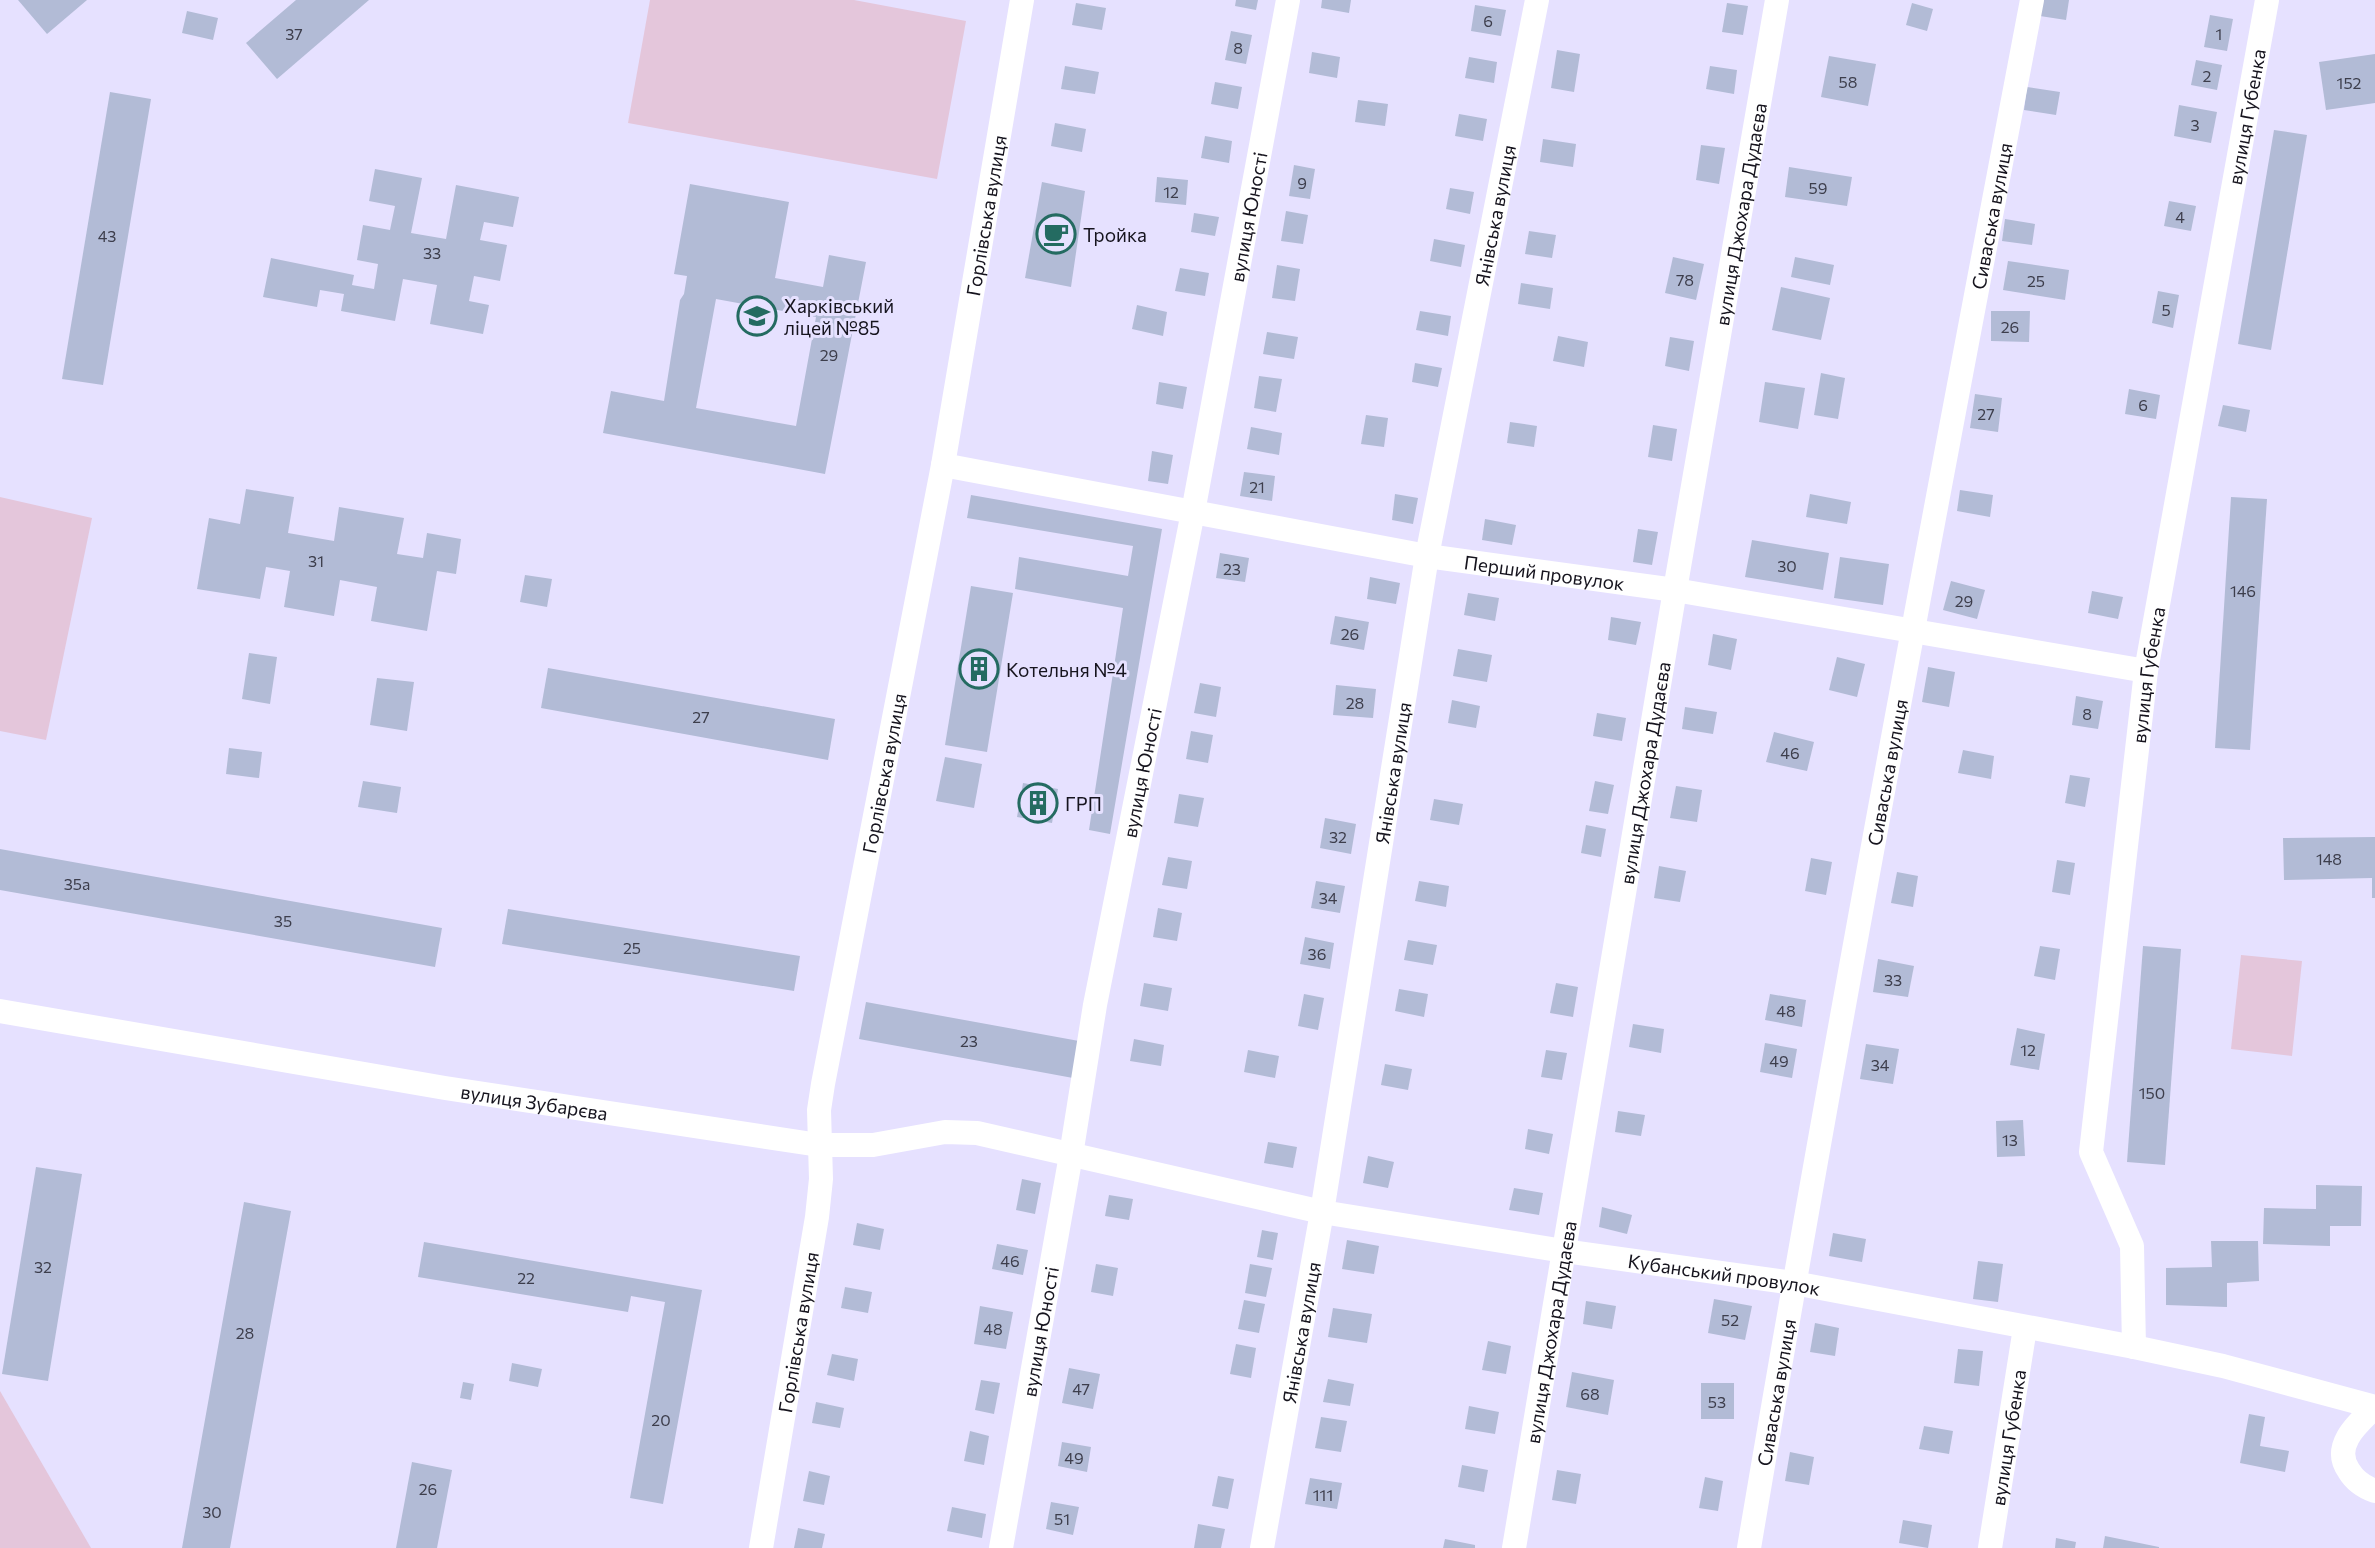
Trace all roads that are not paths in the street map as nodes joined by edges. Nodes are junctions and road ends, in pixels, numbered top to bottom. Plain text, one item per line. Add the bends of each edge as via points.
1 (1022, 0) edge
2 (1288, 0) edge
3 (1537, 0) edge
4 (1777, 0) edge
5 (2032, 0) edge
6 (2267, 0) edge
7 (943, 465) junction
8 (1193, 512) junction
9 (1427, 556) junction
10 (1675, 590) junction
11 (1912, 631) junction
12 (2147, 671) junction
13 (0, 1011) edge
14 (819, 1145) junction
15 (1071, 1155) junction
16 (1322, 1212) junction
17 (1564, 1251) junction
18 (1794, 1283) junction
19 (2025, 1328) junction
20 (2134, 1347) junction
21 (2375, 1407) edge
22 (2375, 1491) edge
23 (761, 1548) edge
24 (1001, 1548) edge
25 (1262, 1548) edge
26 (1514, 1548) edge
27 (1749, 1548) edge
28 (1990, 1548) edge

1 - 7 street, Горлівська вулиця
2 - 8 street, вулиця Юності
3 - 9 street, Янівська вулиця
4 - 10 street, вулиця Джохара Дудаєва
5 - 11 street, Сиваська вулиця
6 - 12 street, вулиця Губенка
7 - 8 street, Перший провулок
7 - 14 street, Горлівська вулиця via 823,1084
8 - 9 street, Перший провулок
8 - 15 street, вулиця Юності via 1098,991
9 - 10 street, Перший провулок
9 - 16 street, Янівська вулиця
10 - 11 street, Перший провулок
10 - 17 street, вулиця Джохара Дудаєва
11 - 12 street, Перший провулок
11 - 18 street, Сиваська вулиця
12 - 20 street, вулиця Губенка via 2091,1152 2132,1246
13 - 14 street, вулиця Зубарєва via 445,1088
14 - 15 street, вулиця Зубарєва via 873,1145 961,1131
14 - 23 street, Горлівська вулиця via 817,1217
15 - 16 street, Кубанський провулок
15 - 24 street, вулиця Юності
16 - 17 street, Кубанський провулок
16 - 25 street, Янівська вулиця
17 - 18 street, Кубанський провулок
17 - 26 street, вулиця Джохара Дудаєва
18 - 19 street, Кубанський провулок
18 - 27 street, Сиваська вулиця
19 - 20 street, Кубанський провулок
19 - 28 street, вулиця Губенка
20 - 21 street, Кубанський провулок
21 - 22 street via 2357,1424 2343,1450 2349,1473

